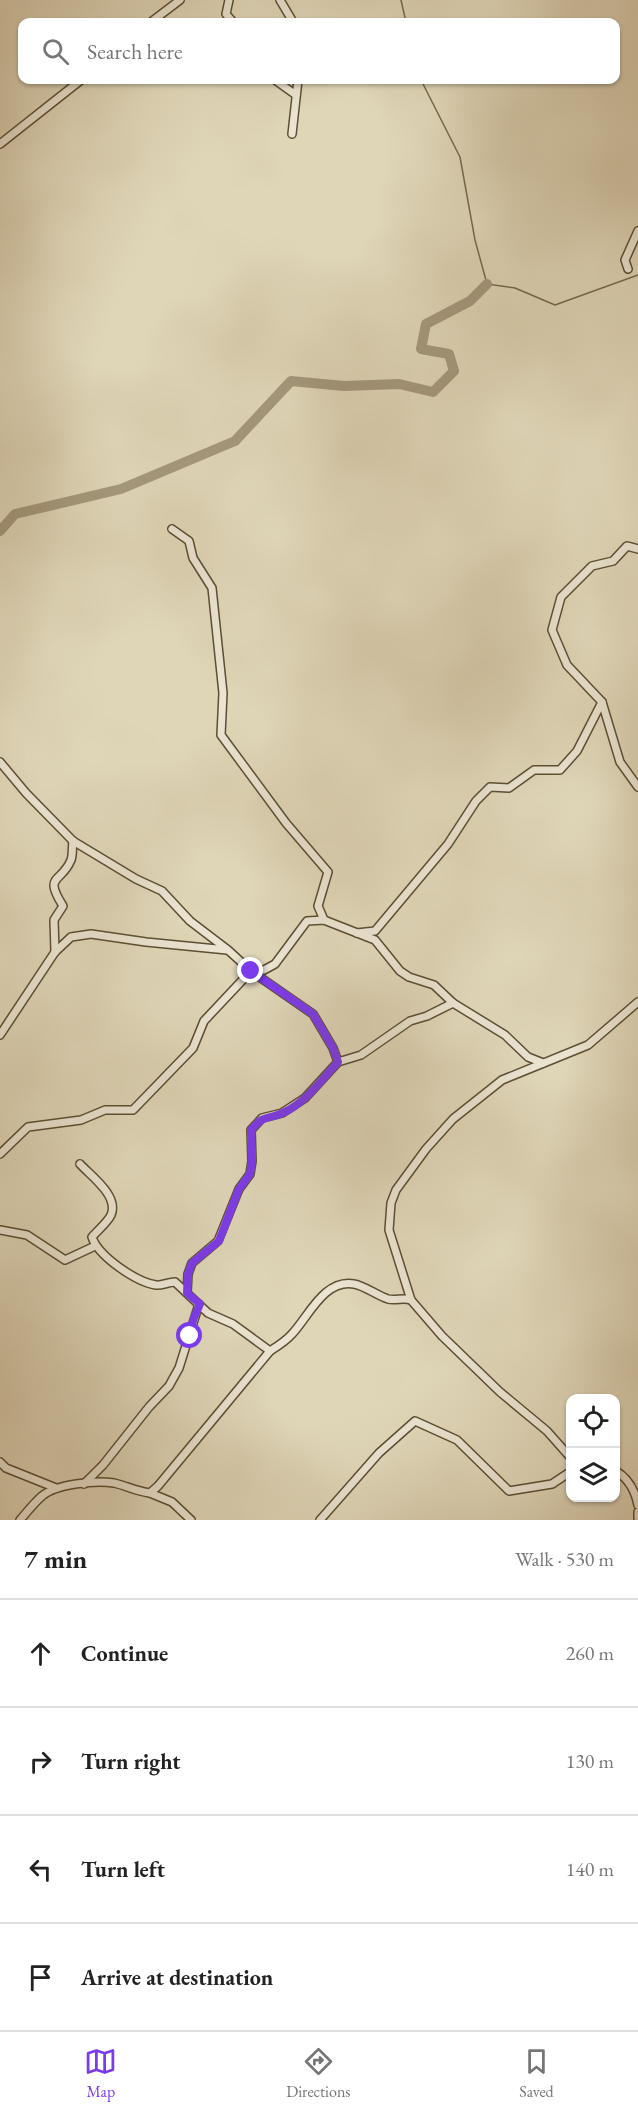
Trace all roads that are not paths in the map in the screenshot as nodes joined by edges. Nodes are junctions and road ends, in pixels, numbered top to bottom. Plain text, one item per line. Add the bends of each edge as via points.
1 (180, 0) edge
2 (229, 0) edge
3 (280, 0) edge
4 (156, 18) edge
5 (230, 18) edge
6 (291, 18) edge
7 (76, 84) edge
8 (281, 84) edge
9 (297, 84) edge
10 (296, 95) junction
11 (292, 134) dead end
12 (0, 144) edge
13 (638, 231) edge
14 (628, 269) dead end
15 (172, 529) dead end
16 (638, 549) edge
17 (602, 702) junction
18 (0, 762) edge
19 (638, 787) edge
20 (73, 841) junction
21 (324, 920) junction
22 (355, 933) junction
23 (228, 950) junction
24 (55, 952) junction
25 (251, 971) junction
26 (638, 1002) edge
27 (453, 1003) junction
28 (0, 1035) edge
29 (338, 1062) junction
30 (543, 1064) junction
31 (0, 1154) edge
32 (80, 1164) dead end
33 (0, 1230) edge
34 (95, 1246) junction
35 (187, 1293) junction
36 (411, 1300) junction
37 (200, 1304) junction
38 (270, 1351) junction
39 (566, 1452) edge
40 (0, 1462) edge
41 (620, 1474) edge
42 (566, 1475) edge
43 (84, 1484) junction
44 (56, 1488) junction
45 (150, 1493) junction
46 (638, 1505) edge
47 (638, 1512) edge
48 (638, 1518) edge
49 (20, 1520) edge
50 (191, 1520) edge
51 (320, 1520) edge

1 - 4 street
2 - 5 street via 226,14
3 - 6 street
7 - 12 street
8 - 10 street
9 - 10 street
10 - 11 street
13 - 14 street via 625,260
15 - 21 street via 189,541 193,558 212,588 223,693 221,735 327,872 318,906
16 - 17 street via 627,546 613,561 592,567 561,597 552,630 567,665
17 - 19 street via 620,762
17 - 22 street via 578,751 560,770 534,770 509,788 490,787 375,931
18 - 20 street
20 - 23 street via 162,891 190,921
20 - 24 street via 72,860 54,882 54,892 63,906 54,920
21 - 22 street
21 - 25 street via 307,921 275,964
22 - 27 street via 375,940 400,971 435,985
23 - 24 street via 91,934 71,937
23 - 25 street
24 - 28 street
25 - 29 street via 313,1014
25 - 31 street via 204,1021 193,1048 133,1110 105,1110 81,1120 28,1127
26 - 30 street via 588,1045
27 - 29 street via 428,1017 410,1021 362,1055
27 - 30 street
29 - 35 street via 305,1098 282,1113 262,1118 251,1130 250,1174 239,1189 219,1241 192,1263
30 - 36 street via 502,1080 453,1119 396,1190 390,1203 389,1230
32 - 34 street via 111,1198 113,1208 110,1218 92,1237
33 - 34 street via 27,1235 65,1260
34 - 35 street via 133,1276 158,1286 175,1282
35 - 37 street
36 - 38 street via 392,1300 355,1284 337,1285 292,1335
36 - 39 street via 442,1336
37 - 38 street via 208,1313 233,1324
37 - 43 street via 180,1368 169,1386
38 - 45 street
40 - 44 street
41 - 46 street via 635,1491
42 - 51 street via 552,1484 509,1491 457,1440 415,1421 379,1453
43 - 44 street
43 - 45 street via 114,1483
44 - 49 street via 42,1496
45 - 50 street via 172,1502
47 - 48 street

